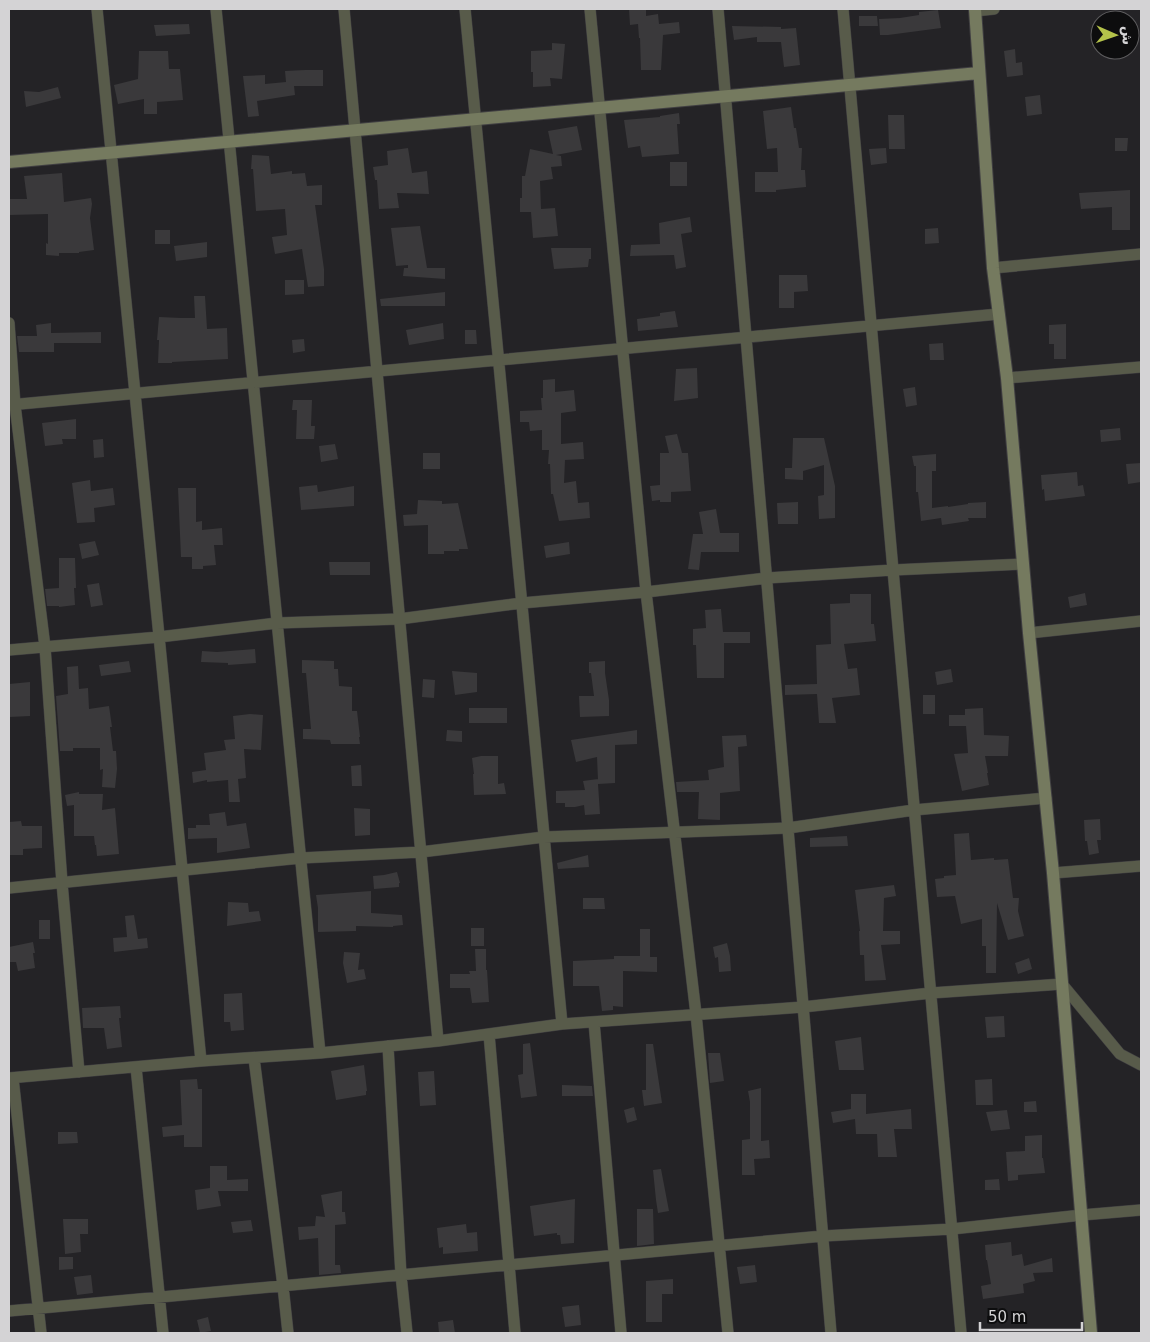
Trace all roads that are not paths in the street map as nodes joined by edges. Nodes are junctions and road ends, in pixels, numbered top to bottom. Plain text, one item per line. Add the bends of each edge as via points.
1 (97, 9) edge
2 (216, 9) edge
3 (344, 9) edge
4 (465, 9) edge
5 (590, 9) edge
6 (718, 9) edge
7 (843, 9) edge
8 (994, 9) edge
9 (975, 10) edge
10 (979, 73) junction
11 (850, 85) junction
12 (726, 96) junction
13 (600, 108) junction
14 (475, 120) junction
15 (355, 130) junction
16 (230, 142) junction
17 (111, 153) junction
18 (9, 162) edge
19 (1141, 254) edge
20 (993, 268) junction
21 (999, 314) junction
22 (9, 323) edge
23 (871, 326) junction
24 (746, 337) junction
25 (623, 349) junction
26 (498, 360) junction
27 (1141, 367) edge
28 (377, 371) junction
29 (1007, 378) junction
30 (254, 383) junction
31 (135, 394) junction
32 (12, 405) edge
33 (1023, 564) junction
34 (893, 570) junction
35 (766, 578) junction
36 (646, 592) junction
37 (522, 603) junction
38 (399, 619) junction
39 (1141, 621) edge
40 (277, 623) junction
41 (1029, 633) junction
42 (159, 637) junction
43 (45, 647) junction
44 (9, 650) edge
45 (1046, 798) junction
46 (914, 810) junction
47 (788, 828) junction
48 (674, 832) junction
49 (544, 836) junction
50 (421, 852) junction
51 (300, 858) junction
52 (1141, 866) edge
53 (182, 870) junction
54 (1053, 873) junction
55 (62, 883) junction
56 (9, 888) edge
57 (1062, 984) junction
58 (931, 993) junction
59 (803, 1006) junction
60 (696, 1014) junction
61 (594, 1022) junction
62 (562, 1024) junction
63 (489, 1034) junction
64 (438, 1041) junction
65 (388, 1046) junction
66 (320, 1053) junction
67 (254, 1058) junction
68 (201, 1061) junction
69 (1141, 1064) edge
70 (136, 1067) junction
71 (79, 1072) junction
72 (11, 1078) edge
73 (1141, 1210) edge
74 (1082, 1215) junction
75 (952, 1229) junction
76 (823, 1236) junction
77 (719, 1246) junction
78 (614, 1255) junction
79 (509, 1265) junction
80 (401, 1275) junction
81 (283, 1286) junction
82 (159, 1297) junction
83 (38, 1308) junction
84 (9, 1311) edge
85 (41, 1333) edge
86 (163, 1333) edge
87 (288, 1333) edge
88 (406, 1333) edge
89 (514, 1333) edge
90 (622, 1333) edge
91 (728, 1333) edge
92 (831, 1333) edge
93 (961, 1333) edge
94 (1092, 1333) edge

1 - 17 street
2 - 16 street
3 - 15 street
4 - 14 street
5 - 13 street
6 - 12 street
7 - 11 street
8 - 9 street
9 - 10 street
10 - 11 street
10 - 20 street
11 - 12 street
11 - 23 street
12 - 13 street
12 - 24 street
13 - 14 street
13 - 25 street
14 - 15 street
14 - 26 street
15 - 16 street
15 - 28 street
16 - 17 street
16 - 30 street
17 - 18 street
17 - 31 street
19 - 20 street
20 - 21 street
21 - 23 street
21 - 29 street
22 - 32 street
23 - 24 street
23 - 34 street
24 - 25 street
24 - 35 street
25 - 26 street
25 - 36 street
26 - 28 street
26 - 37 street
27 - 29 street
28 - 30 street
28 - 38 street
29 - 33 street
30 - 31 street
30 - 40 street
31 - 32 street
31 - 42 street
32 - 43 street
33 - 34 street
33 - 41 street
34 - 35 street
34 - 46 street
35 - 36 street
35 - 47 street
36 - 37 street
36 - 48 street
37 - 38 street
37 - 49 street
38 - 40 street
38 - 50 street
39 - 41 street
40 - 42 street
40 - 51 street
41 - 45 street
42 - 43 street
42 - 53 street
43 - 44 street
43 - 55 street
45 - 46 street
45 - 54 street
46 - 47 street
46 - 58 street
47 - 48 street
47 - 59 street
48 - 49 street
48 - 60 street
49 - 50 street
49 - 62 street
50 - 51 street
50 - 64 street
51 - 53 street
51 - 66 street
52 - 54 street
53 - 55 street
53 - 68 street
54 - 57 street
55 - 56 street
55 - 71 street
57 - 58 street
57 - 69 street via 1120,1054
57 - 74 street
58 - 59 street
58 - 75 street
59 - 60 street
59 - 76 street
60 - 61 street
60 - 77 street
61 - 62 street
61 - 78 street
62 - 63 street
63 - 64 street
63 - 79 street
64 - 65 street
65 - 66 street
65 - 80 street
66 - 67 street
67 - 68 street
67 - 81 street
68 - 70 street
70 - 71 street
70 - 82 street
71 - 72 street
72 - 83 street
73 - 74 street
74 - 75 street
74 - 94 street
75 - 76 street
75 - 93 street
76 - 77 street
76 - 92 street
77 - 78 street
77 - 91 street
78 - 79 street
78 - 90 street
79 - 80 street
79 - 89 street
80 - 81 street
80 - 88 street
81 - 82 street
81 - 87 street
82 - 83 street
82 - 86 street
83 - 84 street
83 - 85 street

